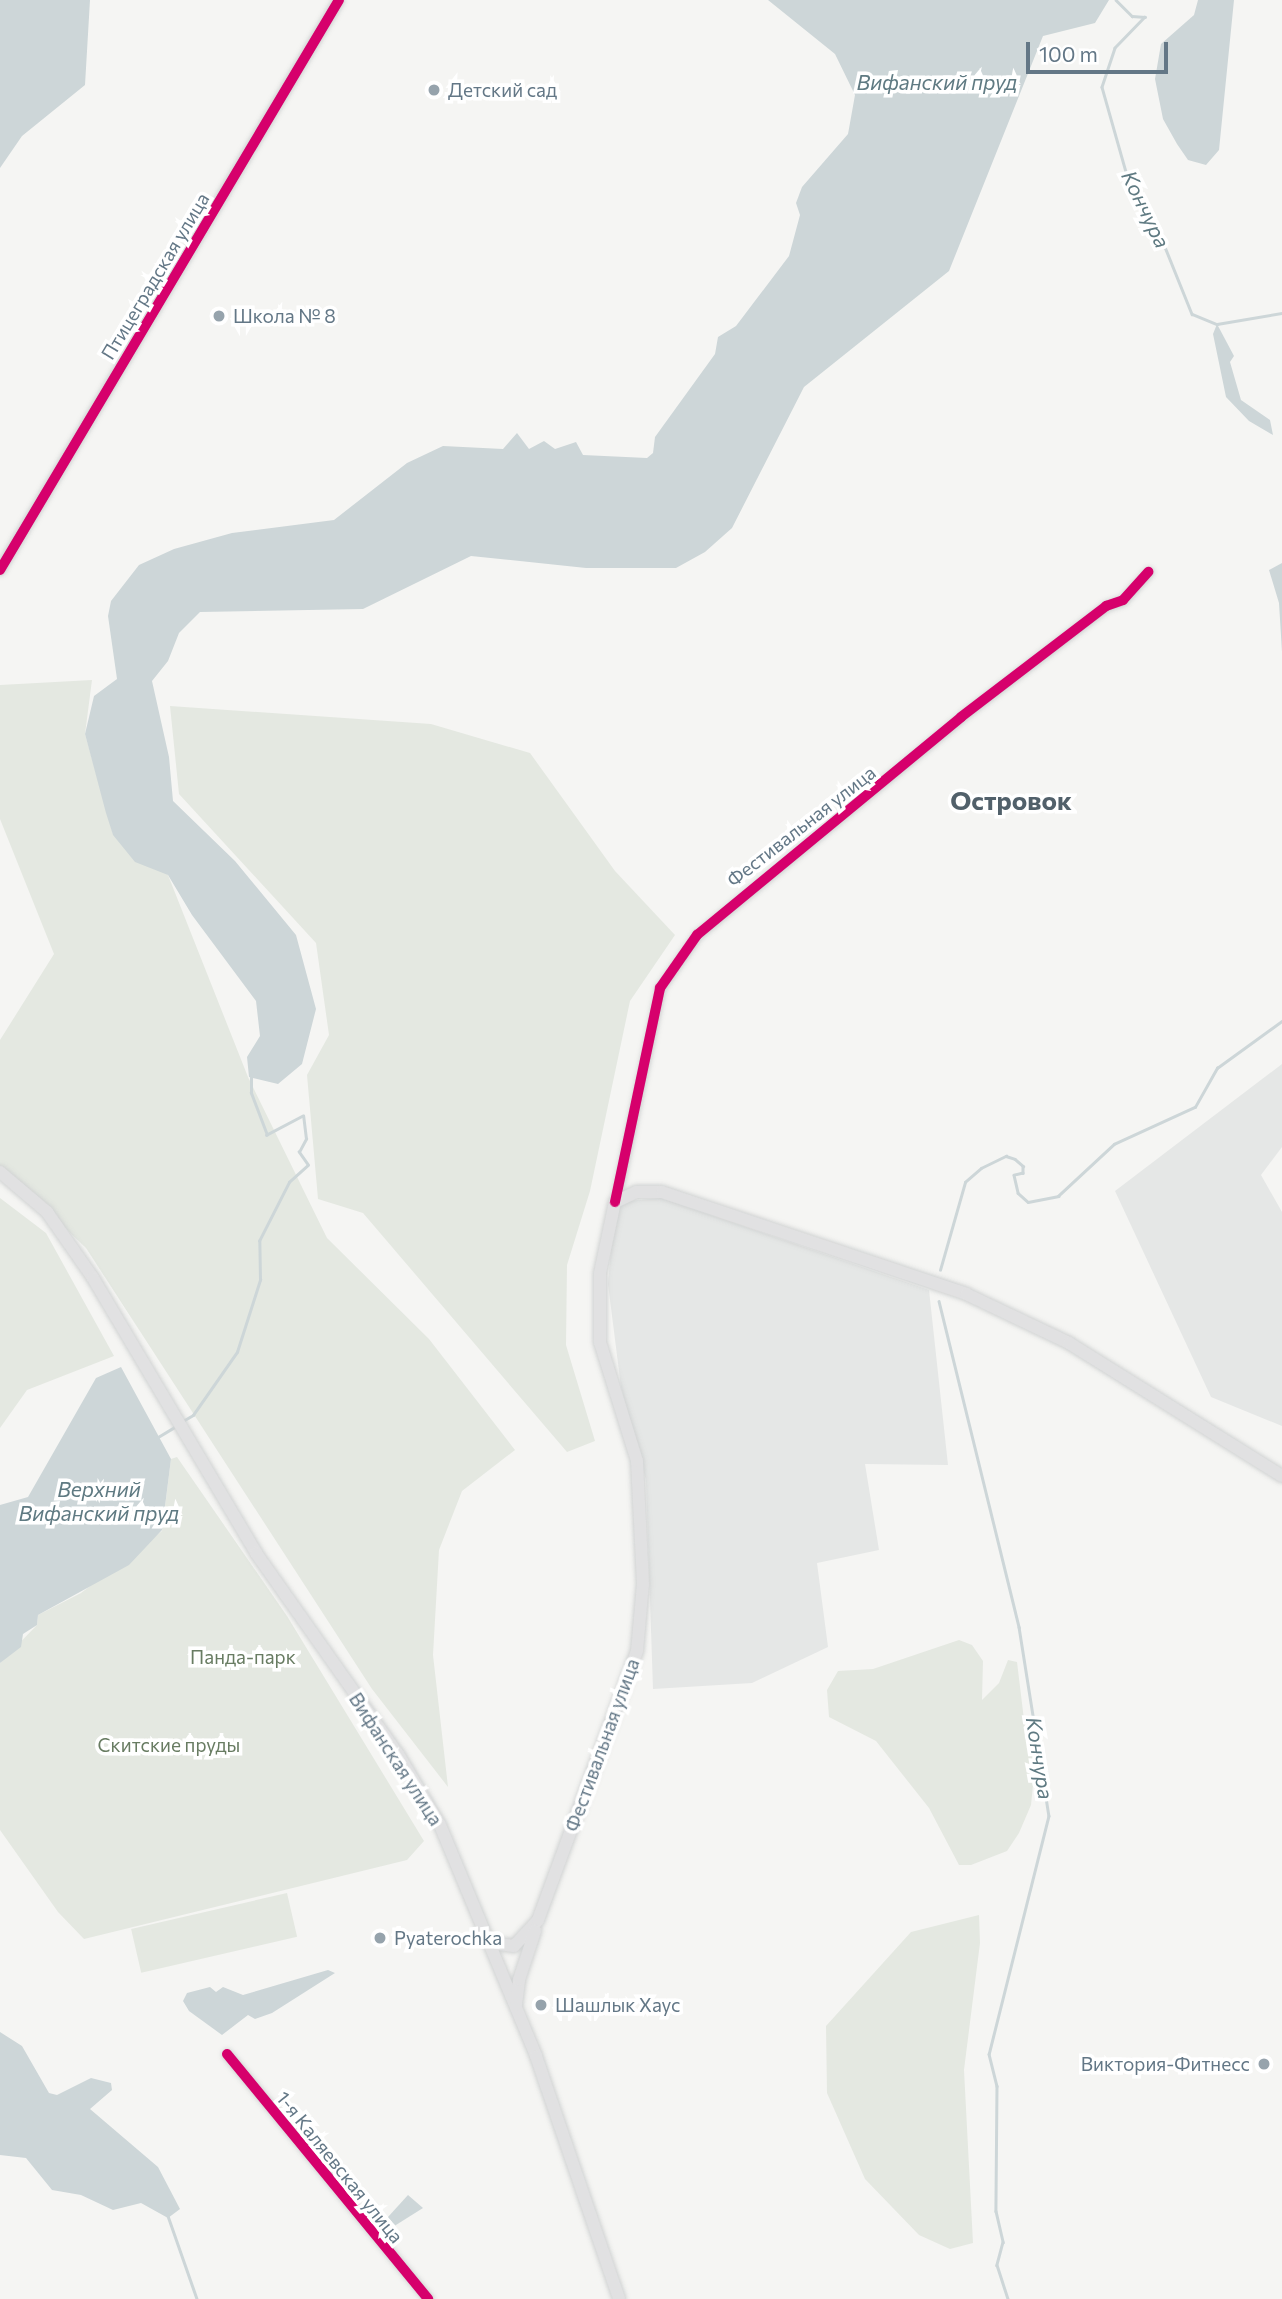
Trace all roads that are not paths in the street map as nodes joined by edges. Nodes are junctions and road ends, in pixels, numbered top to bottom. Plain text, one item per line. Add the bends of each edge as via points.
1 (339, 0) edge
2 (0, 570) edge
3 (1148, 572) dead end
4 (0, 1172) edge
5 (615, 1202) junction
6 (1282, 1476) edge
7 (538, 1920) junction
8 (492, 1943) junction
9 (516, 2009) junction
10 (227, 2054) dead end
11 (428, 2299) edge
12 (619, 2299) edge

1 - 2 street, Птицеградская улица
3 - 5 street, Фестивальная улица via 1123,600 1106,606 961,718 697,935 660,988
4 - 8 main road, Вифанская улица via 47,1212 93,1278 256,1552 398,1754 454,1853
5 - 6 main road via 636,1192 662,1192 966,1294 1069,1343
5 - 7 main road, Фестивальная улица via 600,1273 600,1342 637,1461 643,1584 637,1651
7 - 8 main road, Фестивальная улица via 514,1946
7 - 9 main road via 519,1980
8 - 9 main road, Вифанская улица
9 - 12 main road, Вифанская улица
10 - 11 street, 1-я Каляевская улица via 373,2238

